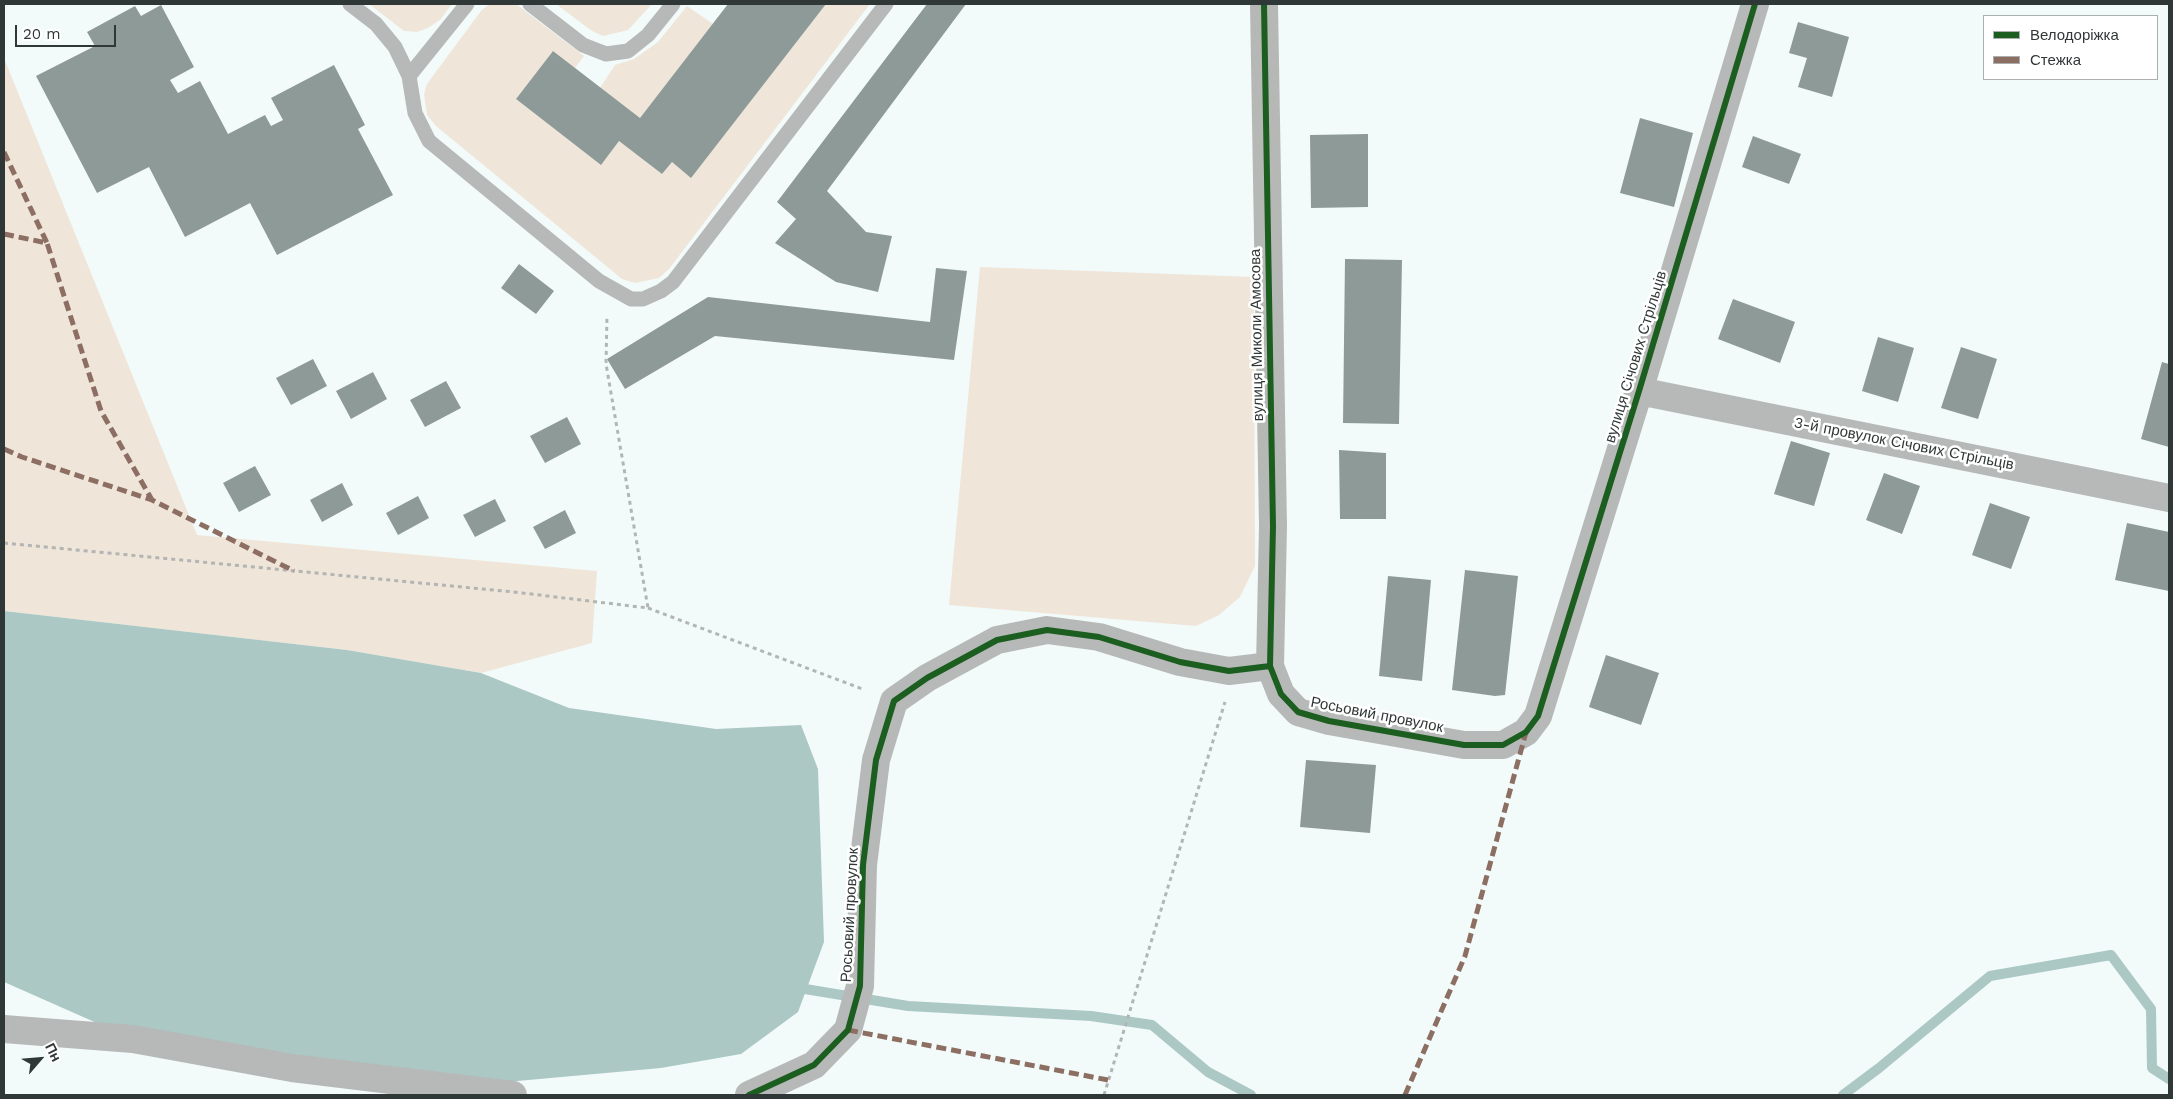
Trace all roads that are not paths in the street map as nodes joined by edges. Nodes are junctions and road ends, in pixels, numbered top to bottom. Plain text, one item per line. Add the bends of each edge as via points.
1 (350, 4) edge
2 (467, 4) edge
3 (530, 4) edge
4 (673, 4) edge
5 (886, 4) edge
6 (1264, 4) edge
7 (1755, 4) edge
8 (409, 76) junction
9 (1639, 391) junction
10 (2169, 498) edge
11 (1270, 666) junction
12 (1538, 716) joint
13 (4, 1029) edge
14 (514, 1095) edge
15 (749, 1095) edge

1 - 8 lane via 376,24 395,47
2 - 8 lane
3 - 4 lane via 583,45 606,54 628,51 648,34
5 - 8 lane via 673,282 643,300 630,299 607,285 429,141 415,113
6 - 11 street, вулиця Миколи Амосова via 1273,526
7 - 9 street, вулиця Січових Стрільців
9 - 10 street, 3-й провулок Січових Стрільців
9 - 12 street, вулиця Січових Стрільців
11 - 12 street, Росьовий провулок via 1281,694 1298,712 1329,721 1464,745 1503,745 1526,732
11 - 15 street, Росьовий провулок via 1235,670 1180,662 1100,637 1047,630 997,640 926,678 894,701 876,760 863,865 860,986 848,1030 814,1065
13 - 14 street via 133,1039 292,1068

